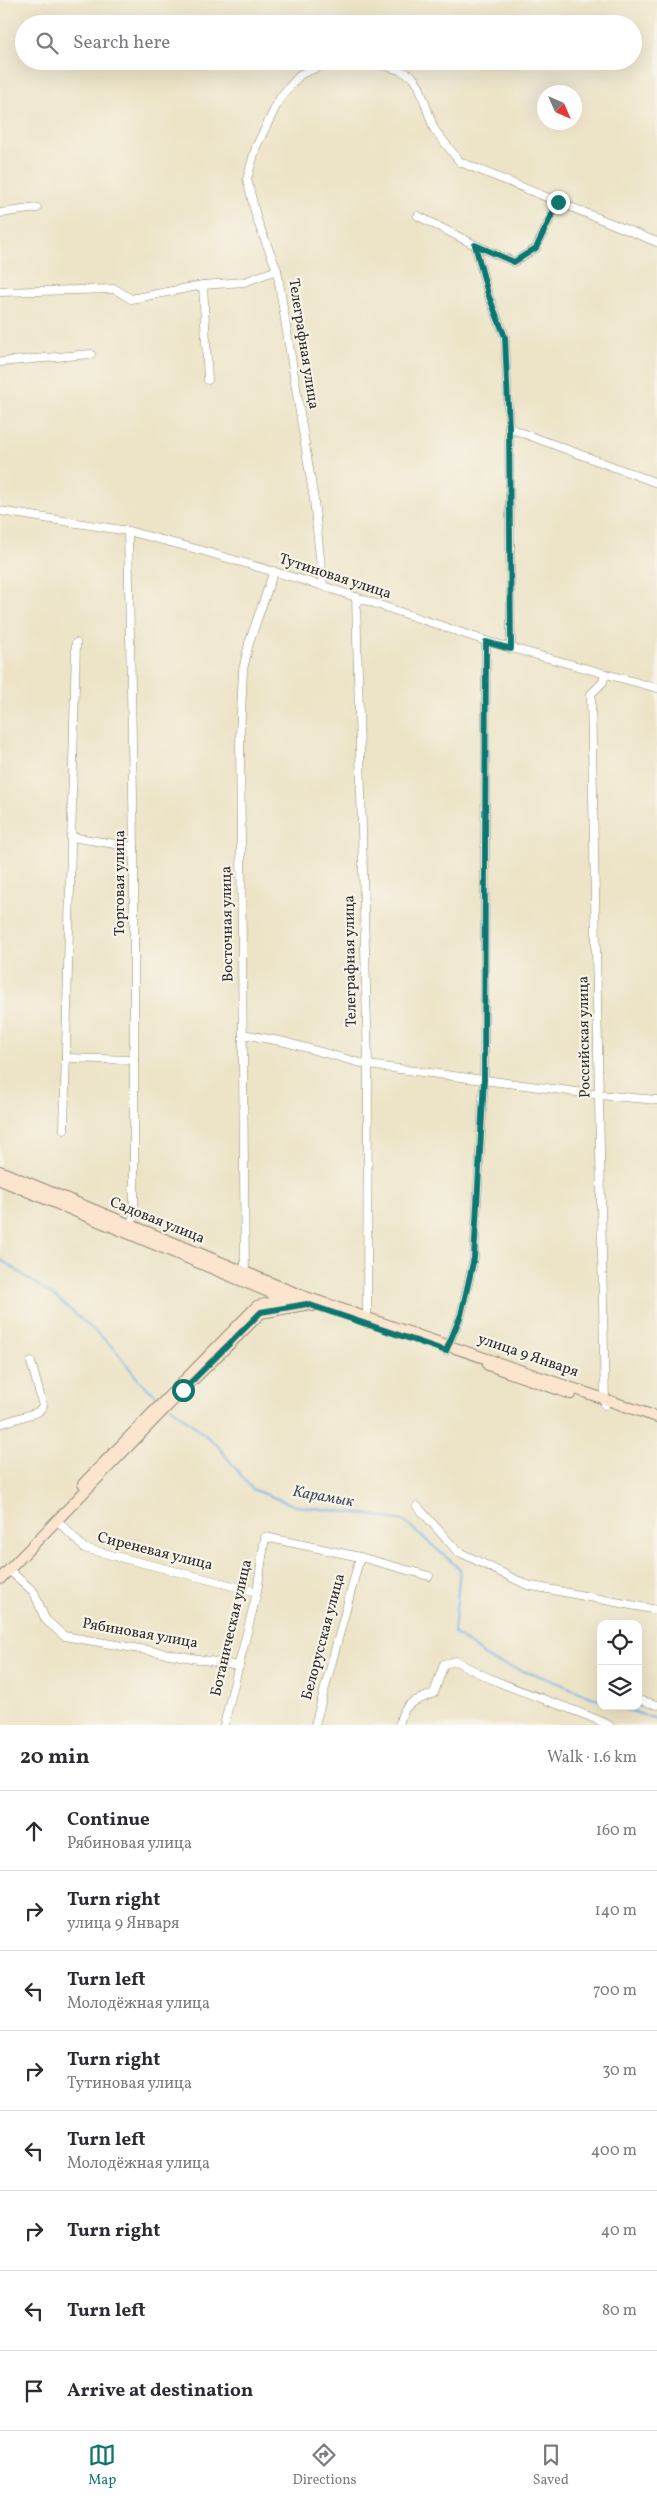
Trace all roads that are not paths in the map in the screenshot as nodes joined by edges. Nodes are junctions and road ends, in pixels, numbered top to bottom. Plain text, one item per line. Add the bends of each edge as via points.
1 (311, 70) edge
2 (399, 70) edge
3 (558, 202) junction
4 (37, 208) dead end
5 (0, 213) edge
6 (418, 216) dead end
7 (657, 242) edge
8 (475, 245) junction
9 (277, 270) junction
10 (203, 285) junction
11 (0, 292) edge
12 (91, 354) dead end
13 (0, 362) edge
14 (208, 380) dead end
15 (509, 428) junction
16 (657, 483) edge
17 (0, 510) edge
18 (128, 531) junction
19 (274, 571) junction
20 (323, 586) junction
21 (356, 597) junction
22 (486, 642) junction
23 (76, 643) dead end
24 (511, 649) junction
25 (605, 674) junction
26 (657, 688) edge
27 (71, 837) junction
28 (134, 847) junction
29 (243, 1034) junction
30 (66, 1058) junction
31 (134, 1060) junction
32 (368, 1065) junction
33 (484, 1080) junction
34 (600, 1095) junction
35 (657, 1100) edge
36 (64, 1130) dead end
37 (0, 1171) edge
38 (0, 1180) edge
39 (130, 1230) junction
40 (245, 1278) junction
41 (289, 1299) junction
42 (305, 1300) junction
43 (367, 1321) junction
44 (447, 1348) junction
45 (31, 1362) dead end
46 (180, 1387) junction
47 (605, 1402) junction
48 (154, 1415) junction
49 (657, 1417) edge
50 (657, 1423) edge
51 (0, 1424) edge
52 (417, 1506) dead end
53 (57, 1520) junction
54 (360, 1557) junction
55 (4, 1570) edge
56 (429, 1576) dead end
57 (0, 1579) edge
58 (257, 1592) junction
59 (657, 1610) edge
60 (239, 1666) junction
61 (643, 1701) dead end
62 (657, 1705) edge
63 (224, 1725) edge
64 (315, 1725) edge
65 (399, 1725) edge
66 (609, 1725) edge

1 - 9 street, Телеграфная улица via 301,74 281,96 256,148 247,179 257,220
2 - 3 street via 412,76 419,86 434,129 460,162
3 - 7 street
3 - 8 street via 536,248 514,262
4 - 5 street
6 - 8 street
8 - 15 street via 488,294 505,337
9 - 10 street via 244,282
9 - 20 street, Телеграфная улица via 314,500
10 - 11 street via 131,299 115,289
10 - 14 street
12 - 13 street
15 - 16 street
15 - 24 street
17 - 18 street, Тутиновая улица
18 - 19 street, Тутиновая улица
18 - 28 street, Торговая улица
19 - 20 street, Тутиновая улица
19 - 29 street, Восточная улица via 243,670 240,736
20 - 21 street, Тутиновая улица
21 - 22 street, Тутиновая улица
21 - 32 street, Телеграфная улица
22 - 24 street, Тутиновая улица
22 - 33 street
23 - 27 street
24 - 25 street, Тутиновая улица
25 - 26 street, Тутиновая улица
25 - 34 street, Российская улица via 603,682 591,694
27 - 28 street
27 - 30 street
28 - 31 street, Торговая улица
29 - 32 street
29 - 40 street, Восточная улица
30 - 31 street
30 - 36 street
31 - 39 street, Торговая улица via 134,1215
32 - 33 street
32 - 43 street, Телеграфная улица
33 - 34 street
33 - 44 street via 474,1258 461,1315
34 - 35 street
34 - 47 street, Российская улица
37 - 39 main road, Садовая улица
38 - 39 main road, Садовая улица
39 - 40 main road, Садовая улица
40 - 41 main road
40 - 42 main road, Садовая улица
41 - 42 main road
41 - 46 main road via 257,1306
42 - 43 main road, улица 9 Января
42 - 46 main road via 261,1312
43 - 44 main road, улица 9 Января
44 - 47 main road, улица 9 Января
45 - 51 street via 43,1406 38,1412
46 - 48 main road
47 - 49 main road, улица 9 Января
47 - 50 main road, улица 9 Января
48 - 53 main road
48 - 55 main road
52 - 59 street via 457,1551 527,1585
53 - 55 main road
53 - 58 street, Сиреневая улица via 84,1548
54 - 56 street
54 - 58 street, Ботаническая улица via 265,1537
54 - 64 street, Белорусская улица
55 - 57 main road
55 - 60 street, Рябиновая улица via 34,1592 45,1619 64,1636
58 - 60 street, Ботаническая улица
60 - 63 street, Ботаническая улица
61 - 62 street
65 - 66 street via 403,1710 434,1693 444,1664 456,1661 506,1687

